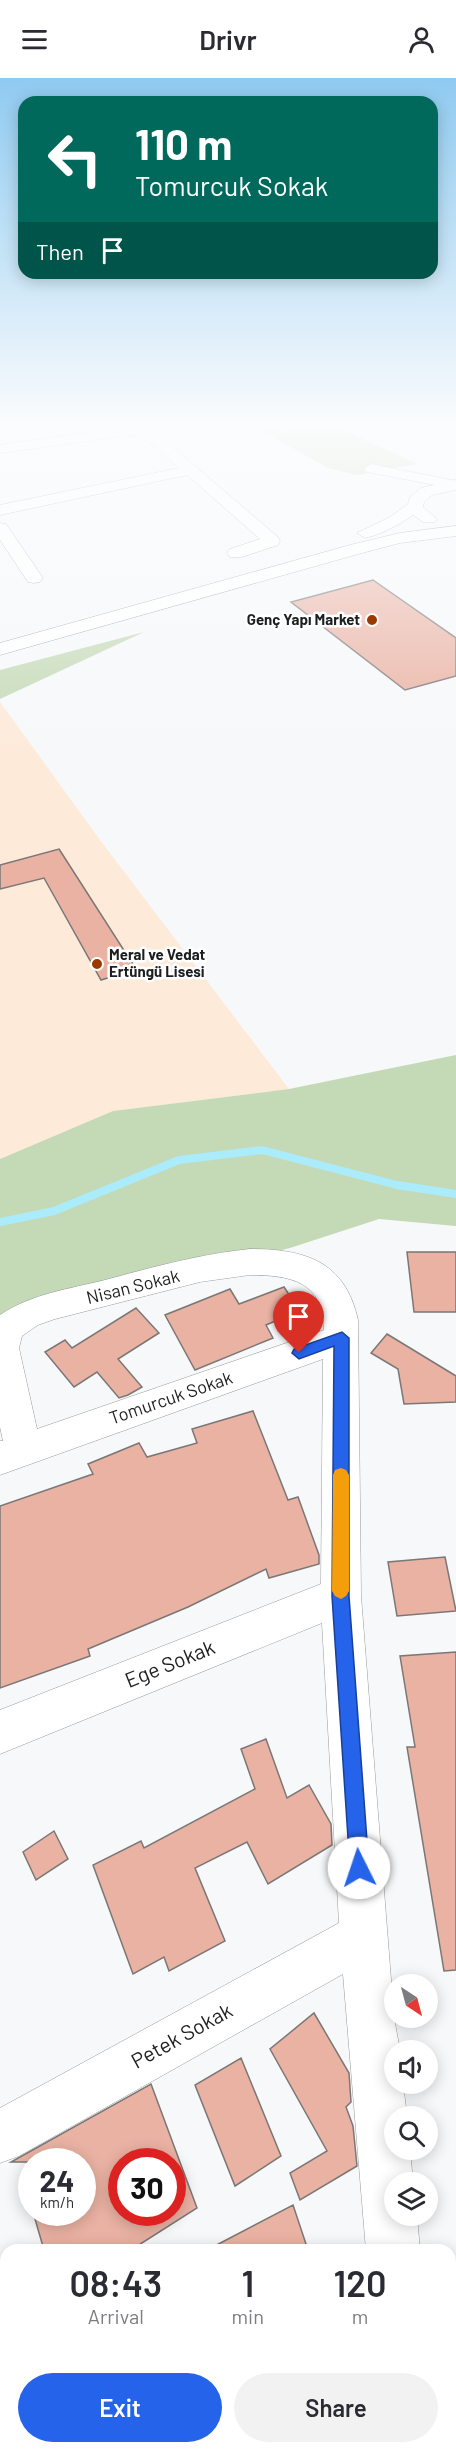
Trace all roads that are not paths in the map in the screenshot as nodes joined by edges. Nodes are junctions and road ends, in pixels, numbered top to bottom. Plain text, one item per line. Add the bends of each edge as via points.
1 (5, 536) edge
2 (266, 536) edge
3 (357, 536) edge
4 (415, 536) edge
5 (236, 553) dead end
6 (34, 579) dead end
7 (0, 637) edge
8 (0, 649) edge
9 (342, 1338) junction
10 (11, 1454) edge
11 (340, 1596) junction
12 (0, 1732) edge
13 (364, 1936) junction
14 (0, 2137) edge
15 (392, 2244) edge

1 - 6 main road
2 - 5 main road via 272,541
3 - 7 main road
4 - 8 main road
9 - 10 main road, Tomurcuk Sokak
9 - 10 main road, Nisan Sokak via 339,1306 327,1284 307,1270 283,1262 209,1269 35,1311 12,1323 3,1341
9 - 11 main road, Nisan Sokak
11 - 12 main road, Ege Sokak
11 - 13 main road, Nisan Sokak
13 - 14 main road, Petek Sokak
13 - 15 main road, Nisan Sokak

